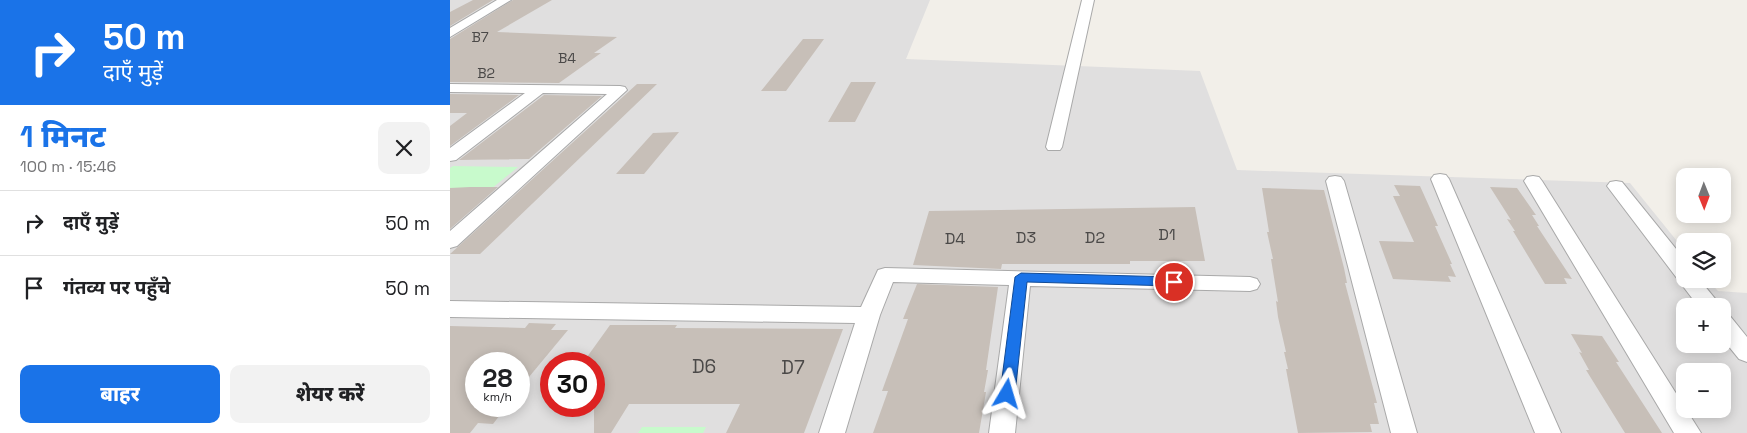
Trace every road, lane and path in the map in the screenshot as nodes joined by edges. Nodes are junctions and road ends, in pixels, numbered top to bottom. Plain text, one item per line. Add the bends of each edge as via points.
1 (505, 0) edge
2 (1088, 0) edge
3 (450, 33) edge
4 (452, 89) edge
5 (540, 89) junction
6 (1054, 147) dead end
7 (450, 156) edge
8 (1440, 179) dead end
9 (1335, 181) dead end
10 (1533, 181) dead end
11 (1616, 186) dead end
12 (450, 242) edge
13 (1676, 263) edge
14 (1021, 277) junction
15 (1250, 284) dead end
16 (1695, 288) edge
17 (1703, 298) edge
18 (450, 308) edge
19 (869, 315) junction
20 (1731, 333) edge
21 (1747, 353) edge
22 (832, 433) edge
23 (1002, 433) edge
24 (1404, 433) edge
25 (1548, 433) edge
26 (1688, 433) edge

1 - 3 street
2 - 6 street
4 - 5 street
5 - 7 street
5 - 12 street via 620,90
8 - 25 street
9 - 24 street
10 - 26 street
11 - 13 street
14 - 15 street
14 - 19 street via 885,275
14 - 23 street
16 - 17 street
18 - 19 street
19 - 22 street
20 - 21 street

